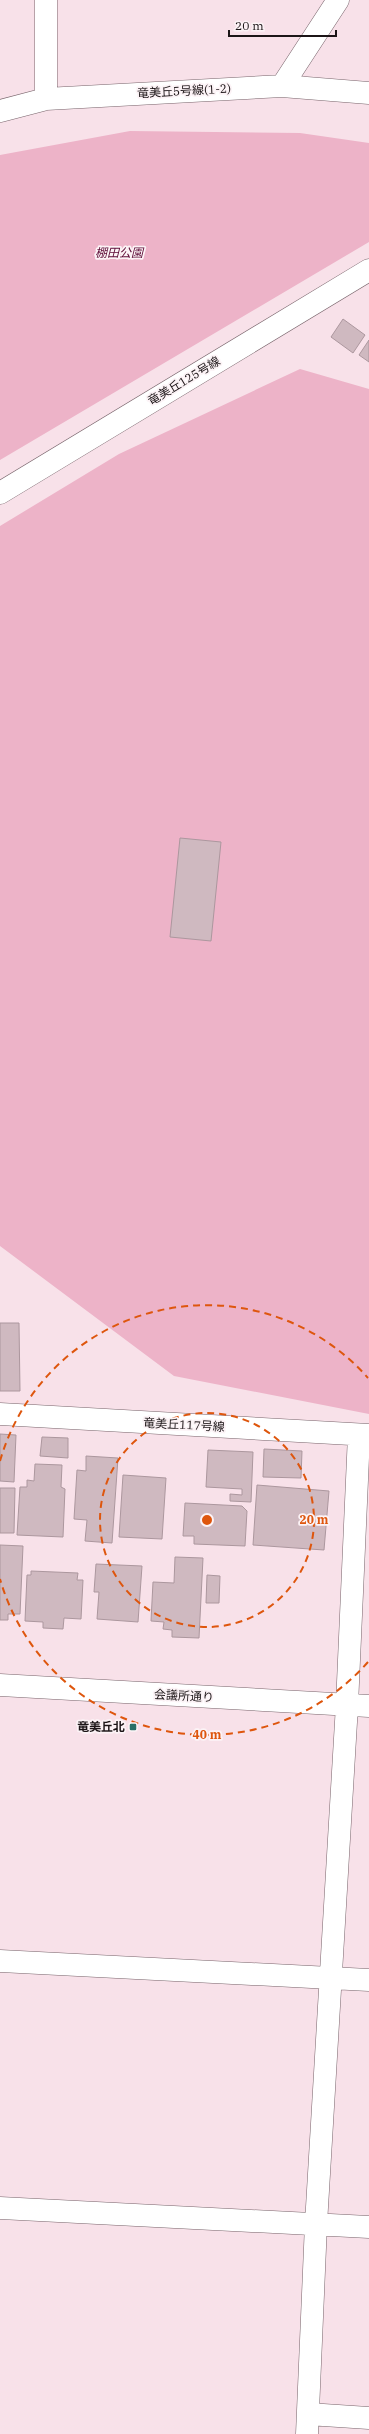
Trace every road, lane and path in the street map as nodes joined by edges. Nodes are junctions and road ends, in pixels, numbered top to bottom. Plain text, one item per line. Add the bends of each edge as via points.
1 (46, 0) edge
2 (338, 0) edge
3 (282, 86) junction
4 (369, 93) edge
5 (46, 99) junction
6 (0, 111) edge
7 (369, 270) edge
8 (0, 493) edge
9 (0, 1414) edge
10 (364, 1435) edge
11 (0, 1685) edge
12 (347, 1705) junction
13 (369, 1706) edge
14 (0, 1961) edge
15 (331, 1978) junction
16 (369, 1980) edge
17 (0, 2208) edge
18 (316, 2224) junction
19 (369, 2227) edge
20 (369, 2418) edge
21 (307, 2424) edge

1 - 5 street
2 - 3 street
3 - 4 street, 竜美丘5号線(1-2)
3 - 5 street, 竜美丘5号線(1-2)
5 - 6 street, 竜美丘5号線(1-2)
7 - 8 street, 竜美丘125号線
9 - 10 street, 竜美丘117号線
10 - 12 street
11 - 12 street, 会議所通り
12 - 13 street, 会議所通り
12 - 15 street
14 - 15 street
15 - 16 street
15 - 18 street
17 - 18 street
18 - 19 street
18 - 21 street
20 - 21 street

